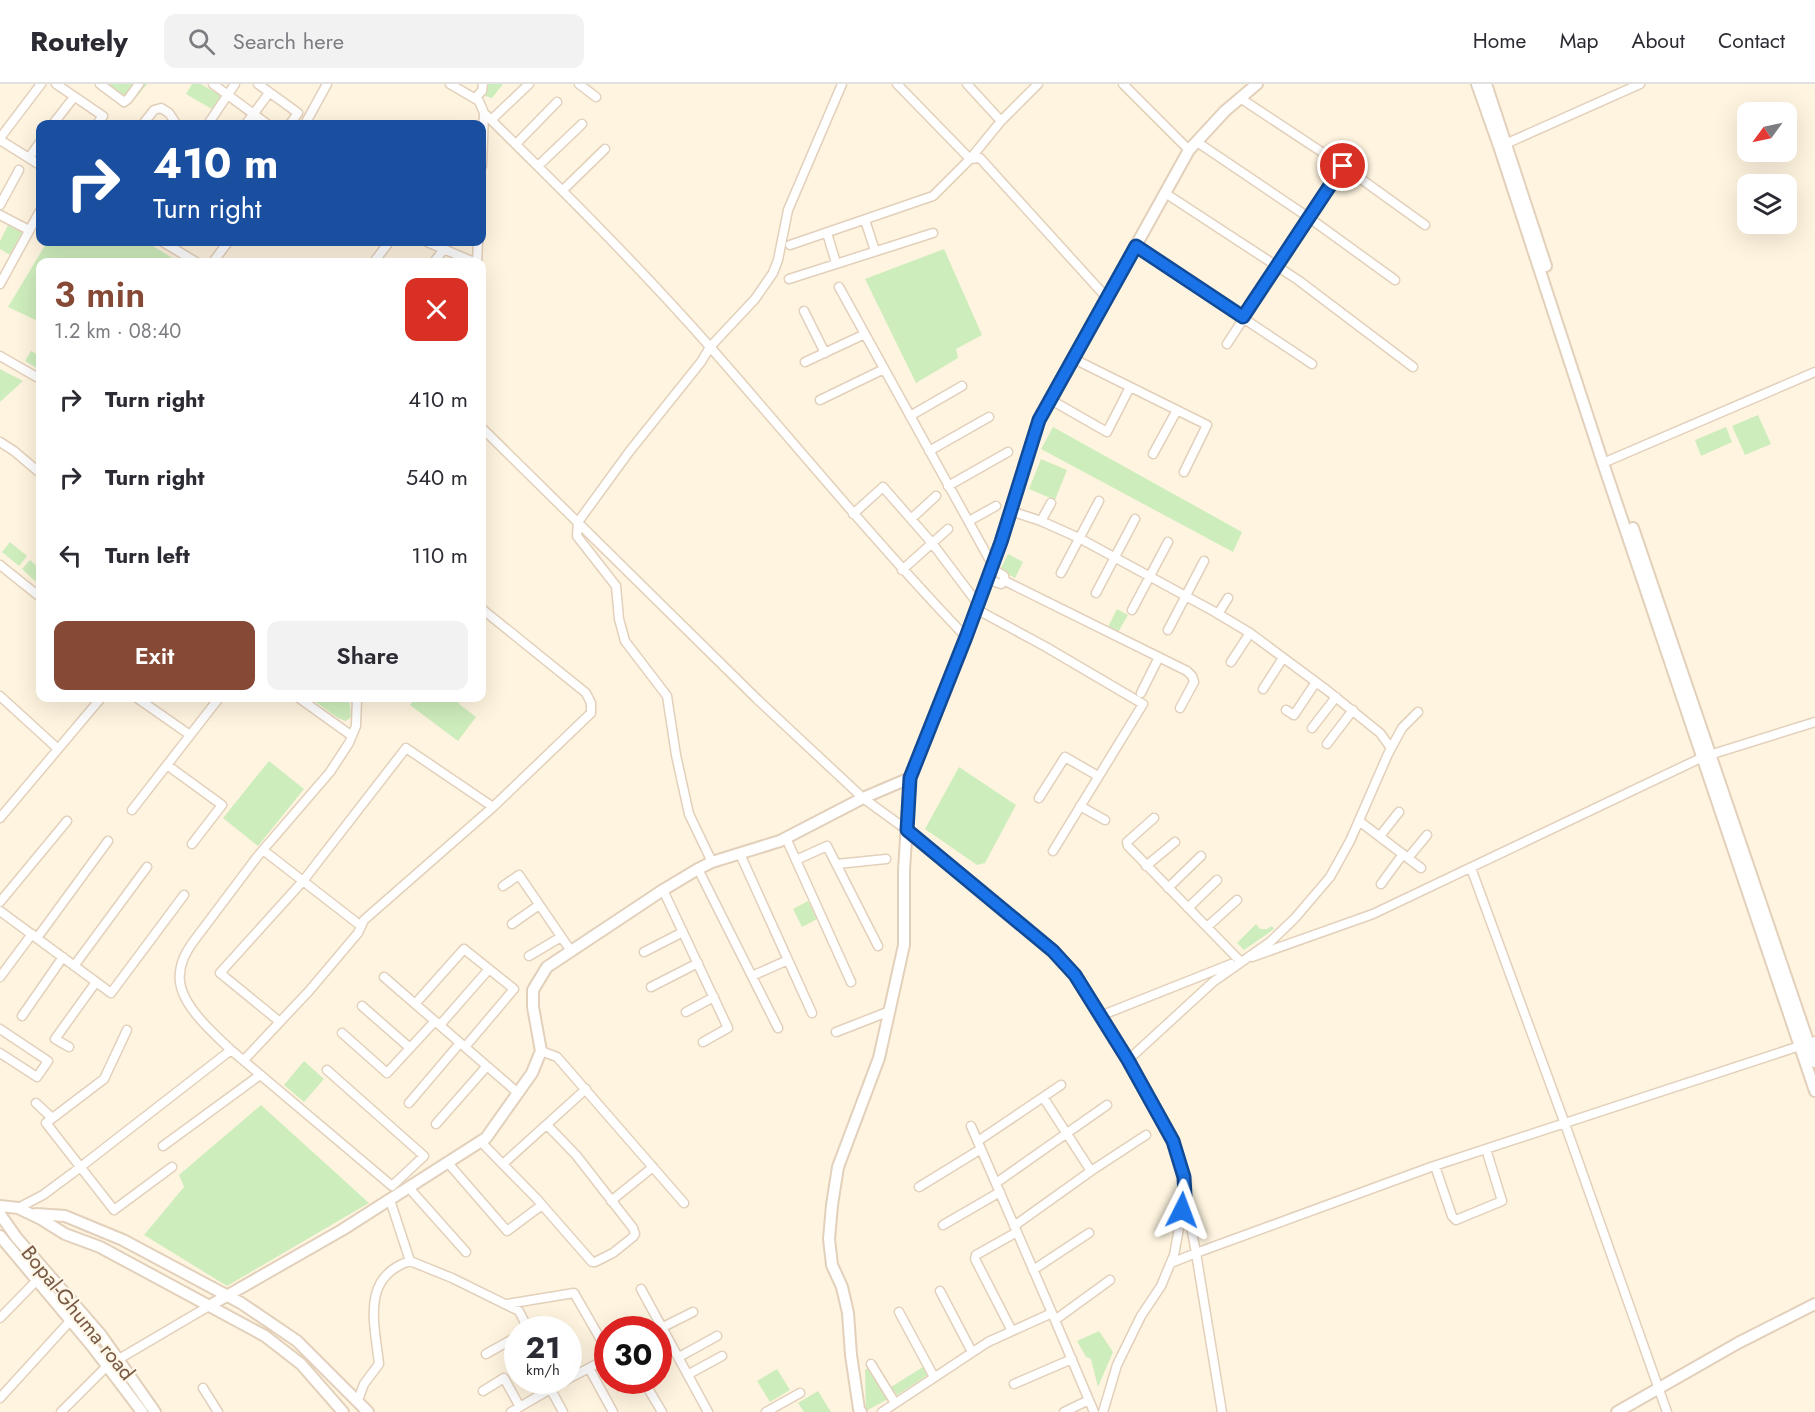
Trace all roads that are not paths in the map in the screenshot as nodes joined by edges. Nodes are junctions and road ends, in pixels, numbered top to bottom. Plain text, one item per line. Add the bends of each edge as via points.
1 (41, 84) edge
2 (56, 84) edge
3 (100, 84) edge
4 (139, 84) edge
5 (213, 84) edge
6 (235, 84) edge
7 (327, 84) edge
8 (450, 84) edge
9 (483, 84) edge
10 (530, 84) edge
11 (579, 84) edge
12 (842, 84) edge
13 (897, 84) edge
14 (967, 84) edge
15 (1038, 84) edge
16 (1122, 84) edge
17 (1257, 84) edge
18 (1477, 84) edge
19 (1486, 84) edge
20 (1640, 84) edge
21 (264, 87) edge
22 (228, 96) junction
23 (74, 97) junction
24 (596, 97) dead end
25 (475, 98) junction
26 (1240, 98) junction
27 (557, 102) dead end
28 (253, 114) junction
29 (488, 116) junction
30 (56, 120) edge
31 (100, 120) edge
32 (146, 120) edge
33 (174, 120) edge
34 (211, 120) edge
35 (249, 120) edge
36 (261, 120) edge
37 (294, 120) edge
38 (307, 120) edge
39 (1001, 121) junction
40 (582, 124) dead end
41 (486, 133) edge
42 (0, 139) edge
43 (516, 144) junction
44 (1503, 144) junction
45 (1193, 146) junction
46 (36, 148) edge
47 (605, 148) dead end
48 (29, 158) junction
49 (970, 159) junction
50 (36, 162) edge
51 (538, 166) junction
52 (1343, 166) junction
53 (20, 170) dead end
54 (563, 190) junction
55 (1166, 193) junction
56 (0, 205) edge
57 (0, 215) edge
58 (1308, 217) junction
59 (36, 219) edge
60 (865, 220) junction
61 (1425, 225) dead end
62 (30, 230) junction
63 (827, 233) junction
64 (933, 233) dead end
65 (790, 245) dead end
66 (170, 246) edge
67 (437, 246) edge
68 (1136, 246) junction
69 (444, 249) junction
70 (875, 251) junction
71 (189, 258) edge
72 (437, 258) edge
73 (466, 258) edge
74 (836, 263) junction
75 (1276, 266) junction
76 (789, 279) dead end
77 (1395, 280) dead end
78 (0, 284) edge
79 (839, 287) dead end
80 (1107, 298) junction
81 (804, 311) dead end
82 (1243, 317) junction
83 (865, 334) junction
84 (1227, 344) dead end
85 (710, 347) junction
86 (825, 353) junction
87 (0, 356) edge
88 (1074, 359) junction
89 (806, 362) dead end
90 (1312, 364) dead end
91 (1413, 367) dead end
92 (884, 369) junction
93 (1815, 372) edge
94 (36, 376) edge
95 (962, 386) dead end
96 (1130, 387) junction
97 (820, 400) dead end
98 (1051, 400) junction
99 (1177, 410) junction
100 (910, 416) junction
101 (989, 417) dead end
102 (486, 432) edge
103 (0, 442) edge
104 (929, 451) junction
105 (1008, 452) dead end
106 (1153, 454) dead end
107 (1607, 461) junction
108 (36, 470) edge
109 (1184, 472) dead end
110 (948, 486) junction
111 (936, 496) dead end
112 (1099, 501) dead end
113 (1051, 503) dead end
114 (996, 506) dead end
115 (1011, 511) junction
116 (853, 514) junction
117 (911, 519) junction
118 (1135, 519) dead end
119 (969, 521) junction
120 (1041, 521) junction
121 (578, 522) junction
122 (948, 529) dead end
123 (1079, 538) junction
124 (1168, 542) dead end
125 (932, 543) junction
126 (1115, 557) junction
127 (1204, 561) dead end
128 (0, 565) edge
129 (902, 570) junction
130 (990, 570) junction
131 (1061, 573) dead end
132 (1150, 576) junction
133 (1096, 593) dead end
134 (36, 594) edge
135 (1186, 596) junction
136 (1228, 598) dead end
137 (977, 606) junction
138 (1132, 610) dead end
139 (486, 612) edge
140 (1218, 614) junction
141 (1168, 630) dead end
142 (1250, 633) junction
143 (966, 637) junction
144 (1159, 657) junction
145 (1283, 658) junction
146 (1232, 662) dead end
147 (1316, 682) junction
148 (1263, 689) dead end
149 (1141, 693) dead end
150 (0, 696) edge
151 (1336, 697) junction
152 (97, 702) edge
153 (143, 702) edge
154 (216, 702) edge
155 (305, 702) edge
156 (357, 702) edge
157 (1180, 708) dead end
158 (1286, 710) dead end
159 (1353, 710) junction
160 (1418, 712) dead end
161 (1815, 722) edge
162 (1312, 728) dead end
163 (190, 735) junction
164 (352, 736) junction
165 (1327, 744) dead end
166 (57, 748) junction
167 (1391, 748) junction
168 (1706, 756) junction
169 (167, 765) junction
170 (1098, 776) junction
171 (910, 778) junction
172 (863, 798) junction
173 (1039, 798) dead end
174 (1080, 806) junction
175 (492, 807) junction
176 (132, 810) dead end
177 (1399, 812) dead end
178 (0, 818) edge
179 (1154, 818) dead end
180 (67, 820) dead end
181 (1105, 820) dead end
182 (1359, 821) junction
183 (907, 830) junction
184 (1427, 835) dead end
185 (1380, 836) junction
186 (786, 838) junction
187 (108, 841) dead end
188 (1175, 843) dead end
189 (192, 844) dead end
190 (263, 850) junction
191 (1053, 850) dead end
192 (740, 854) junction
193 (1201, 856) dead end
194 (1406, 856) junction
195 (886, 859) dead end
196 (796, 860) junction
197 (712, 862) junction
198 (837, 864) junction
199 (1146, 866) junction
200 (147, 867) dead end
201 (1421, 868) dead end
202 (1471, 868) junction
203 (698, 869) junction
204 (303, 880) junction
205 (1217, 880) dead end
206 (1382, 884) dead end
207 (503, 886) dead end
208 (1168, 888) junction
209 (663, 890) junction
210 (184, 895) dead end
211 (1237, 900) dead end
212 (0, 902) edge
213 (539, 905) junction
214 (1188, 908) junction
215 (0, 911) edge
216 (512, 924) dead end
217 (361, 926) junction
218 (1207, 927) junction
219 (683, 932) junction
220 (35, 936) junction
221 (561, 937) junction
222 (878, 946) dead end
223 (571, 951) junction
224 (644, 952) dead end
225 (529, 956) dead end
226 (63, 957) junction
227 (788, 960) junction
228 (1240, 961) junction
229 (698, 963) junction
230 (74, 966) junction
231 (489, 969) junction
232 (752, 976) junction
233 (0, 977) edge
234 (384, 977) dead end
235 (96, 982) junction
236 (851, 982) dead end
237 (651, 987) dead end
238 (714, 997) junction
239 (416, 1004) junction
240 (362, 1006) dead end
241 (890, 1011) junction
242 (686, 1012) dead end
243 (812, 1013) dead end
244 (22, 1016) dead end
245 (1100, 1016) junction
246 (280, 1022) junction
247 (438, 1023) junction
248 (778, 1028) dead end
249 (0, 1029) edge
250 (127, 1030) dead end
251 (836, 1032) dead end
252 (342, 1033) dead end
253 (703, 1042) dead end
254 (1808, 1044) edge
255 (463, 1045) junction
256 (69, 1047) dead end
257 (410, 1048) junction
258 (231, 1050) junction
259 (541, 1051) junction
260 (0, 1053) edge
261 (244, 1060) junction
262 (1128, 1060) junction
263 (1815, 1062) edge
264 (487, 1066) junction
265 (327, 1070) dead end
266 (260, 1074) junction
267 (1061, 1084) dead end
268 (586, 1089) junction
269 (1815, 1091) edge
270 (518, 1093) junction
271 (1043, 1097) junction
272 (409, 1102) dead end
273 (36, 1103) dead end
274 (1107, 1105) dead end
275 (52, 1118) junction
276 (436, 1124) dead end
277 (1565, 1124) junction
278 (546, 1125) junction
279 (971, 1126) dead end
280 (1066, 1134) junction
281 (1146, 1135) dead end
282 (481, 1142) junction
283 (979, 1145) junction
284 (164, 1146) dead end
285 (1486, 1149) junction
286 (448, 1163) junction
287 (503, 1164) junction
288 (1435, 1166) junction
289 (81, 1167) junction
290 (172, 1167) dead end
291 (653, 1167) junction
292 (1091, 1171) junction
293 (996, 1183) junction
294 (919, 1187) dead end
295 (409, 1188) junction
296 (1000, 1192) junction
297 (1185, 1196) junction
298 (390, 1200) junction
299 (611, 1201) junction
300 (684, 1203) dead end
301 (542, 1205) junction
302 (0, 1206) edge
303 (18, 1208) junction
304 (30, 1213) junction
305 (0, 1214) edge
306 (943, 1225) dead end
307 (1016, 1229) junction
308 (1089, 1233) dead end
309 (2, 1243) edge
310 (466, 1252) dead end
311 (1196, 1253) junction
312 (410, 1261) junction
313 (1171, 1263) junction
314 (1034, 1270) junction
315 (41, 1275) junction
316 (1110, 1280) dead end
317 (641, 1289) dead end
318 (940, 1291) dead end
319 (227, 1296) junction
320 (507, 1304) junction
321 (1815, 1305) edge
322 (209, 1306) junction
323 (693, 1311) dead end
324 (899, 1312) dead end
325 (522, 1316) edge
326 (654, 1316) edge
327 (1054, 1316) junction
328 (0, 1318) edge
329 (71, 1320) junction
330 (672, 1322) edge
331 (594, 1328) edge
332 (1012, 1331) junction
333 (717, 1336) dead end
334 (504, 1344) edge
335 (672, 1346) edge
336 (972, 1352) junction
337 (486, 1354) dead end
338 (679, 1356) junction
339 (722, 1356) dead end
340 (119, 1359) junction
341 (1072, 1359) junction
342 (871, 1364) dead end
343 (594, 1365) edge
344 (107, 1366) junction
345 (589, 1368) junction
346 (582, 1371) edge
347 (689, 1374) junction
348 (934, 1377) junction
349 (1014, 1384) dead end
350 (203, 1388) dead end
351 (1659, 1388) junction
352 (483, 1391) dead end
353 (800, 1393) dead end
354 (541, 1394) edge
355 (561, 1394) edge
356 (651, 1394) edge
357 (0, 1398) edge
358 (358, 1400) junction
359 (1089, 1400) junction
360 (895, 1403) junction
361 (520, 1407) junction
362 (149, 1411) edge
363 (61, 1412) edge
364 (218, 1412) edge
365 (343, 1412) edge
366 (368, 1412) edge
367 (511, 1412) edge
368 (563, 1412) edge
369 (613, 1412) edge
370 (662, 1412) edge
371 (708, 1412) edge
372 (766, 1412) edge
373 (861, 1412) edge
374 (882, 1412) edge
375 (1064, 1412) edge
376 (1094, 1412) edge
377 (1103, 1412) edge
378 (1222, 1412) edge
379 (1617, 1412) edge
380 (1667, 1412) edge

1 - 42 street
2 - 23 street
3 - 4 street via 124,102
5 - 22 street
6 - 22 street
7 - 38 street
8 - 25 street
9 - 25 street
10 - 29 street
11 - 24 street
12 - 85 street via 789,210 773,273 755,299
13 - 49 street
14 - 39 street
15 - 39 street
16 - 45 street
17 - 26 street
18 - 44 street
19 - 44 street
20 - 44 street
21 - 28 street
21 - 37 street via 298,113
22 - 28 street
22 - 34 street
23 - 30 street
23 - 31 street via 103,116
25 - 29 street
26 - 45 street
26 - 52 street
27 - 43 street
28 - 35 street
28 - 36 street
29 - 41 street
29 - 43 street
32 - 33 street via 161,108
39 - 49 street
40 - 51 street
42 - 48 street
43 - 51 street
44 - 107 street
45 - 55 street
45 - 58 street
46 - 48 street
47 - 54 street
48 - 50 street
49 - 60 street via 933,196
49 - 80 street via 980,158 989,167
51 - 54 street
52 - 58 street
52 - 61 street
53 - 56 street
54 - 85 street
55 - 68 street
55 - 75 street
57 - 62 street
58 - 75 street
58 - 77 street
59 - 62 street
60 - 63 street
60 - 70 street
62 - 78 street
63 - 65 street
63 - 74 street
64 - 70 street
66 - 71 street
67 - 69 street
68 - 80 street
68 - 82 street
69 - 72 street
69 - 73 street
70 - 74 street
74 - 76 street
75 - 82 street
75 - 91 street
79 - 83 street
80 - 88 street
81 - 86 street
82 - 84 street
82 - 90 street
83 - 86 street
83 - 92 street
85 - 116 street
85 - 121 street
86 - 89 street
87 - 94 street
88 - 96 street
88 - 98 street
92 - 97 street
92 - 100 street
93 - 107 street
95 - 100 street
96 - 98 street via 1107,432
96 - 99 street
98 - 115 street via 1039,420
99 - 106 street
99 - 109 street via 1207,425
100 - 104 street
101 - 104 street
102 - 121 street
103 - 108 street
104 - 110 street
105 - 110 street
107 - 168 street
110 - 119 street
111 - 117 street
112 - 123 street
113 - 120 street
114 - 119 street
115 - 120 street
115 - 130 street
116 - 117 street via 883,487
116 - 129 street
117 - 125 street
118 - 126 street
119 - 130 street
120 - 123 street
121 - 172 street
121 - 197 street via 577,536 616,586 626,641 667,696 688,814
122 - 125 street
123 - 126 street
123 - 131 street
124 - 132 street
125 - 129 street
125 - 137 street
126 - 132 street
126 - 133 street
127 - 135 street
128 - 134 street
129 - 143 street
130 - 137 street
130 - 144 street via 1001,584 1005,581
132 - 135 street
132 - 138 street
135 - 140 street
135 - 141 street
136 - 140 street
137 - 143 street
137 - 170 street via 1143,704
139 - 175 street via 586,693 591,704 591,713
140 - 142 street
142 - 145 street
142 - 146 street
143 - 171 street
144 - 149 street
144 - 157 street via 1192,676 1194,682
145 - 147 street
145 - 148 street
147 - 151 street
147 - 158 street via 1294,715
150 - 166 street
151 - 159 street
151 - 162 street
152 - 166 street
153 - 163 street
154 - 163 street
155 - 164 street
156 - 164 street
159 - 165 street
159 - 167 street
160 - 167 street via 1402,728
161 - 168 street
163 - 169 street
164 - 190 street via 330,772
166 - 178 street
167 - 182 street
168 - 202 street
168 - 254 street
169 - 176 street
169 - 189 street via 222,805
170 - 173 street via 1065,757
170 - 174 street
171 - 172 street
171 - 183 street
172 - 183 street
172 - 186 street
174 - 181 street
174 - 191 street
175 - 204 street via 405,748
175 - 217 street
177 - 185 street
179 - 199 street via 1127,842
180 - 212 street
182 - 185 street
182 - 228 street via 1330,877 1302,910 1269,942
183 - 241 street via 904,945
183 - 245 street via 1063,960
184 - 194 street
185 - 194 street
186 - 192 street
186 - 196 street
187 - 220 street
188 - 199 street
190 - 204 street
190 - 258 street via 195,938 181,965 180,983 186,998 209,1030
192 - 197 street
192 - 227 street
193 - 208 street
194 - 201 street
194 - 206 street
195 - 198 street
196 - 198 street via 827,846
196 - 236 street
197 - 203 street
198 - 222 street
199 - 208 street
200 - 230 street
202 - 228 street via 1373,914
202 - 277 street
203 - 209 street
203 - 232 street
204 - 217 street
204 - 246 street via 220,973
205 - 214 street
207 - 213 street via 519,875
208 - 214 street
209 - 219 street
209 - 223 street
210 - 235 street via 111,993
211 - 218 street
213 - 216 street
213 - 221 street
214 - 218 street
215 - 220 street
217 - 246 street
218 - 228 street
219 - 224 street
219 - 229 street
220 - 226 street
220 - 233 street
221 - 223 street
221 - 225 street
223 - 259 street via 547,967 533,990
226 - 230 street
226 - 244 street
227 - 232 street
227 - 243 street
228 - 245 street
228 - 262 street
229 - 237 street
229 - 238 street
230 - 235 street
231 - 239 street via 464,949
231 - 247 street
231 - 255 street via 514,989
232 - 248 street
234 - 239 street
235 - 256 street via 55,1039
238 - 242 street
238 - 253 street via 728,1028
239 - 247 street
240 - 257 street
241 - 251 street
241 - 373 street via 879,1058 838,1167 830,1228 832,1265 848,1313
245 - 262 street
246 - 261 street
247 - 255 street
247 - 257 street
249 - 260 street via 48,1061 37,1077
250 - 275 street via 104,1079
252 - 257 street via 387,1073
254 - 263 street
254 - 269 street
254 - 277 street
255 - 264 street
255 - 272 street
258 - 261 street
258 - 289 street
259 - 268 street via 557,1057
259 - 270 street
261 - 266 street
262 - 297 street via 1173,1141 1184,1177
264 - 270 street
264 - 276 street
265 - 266 street via 424,1156 392,1186
266 - 284 street
267 - 271 street
268 - 278 street
268 - 291 street
270 - 282 street
271 - 280 street
271 - 283 street
273 - 275 street
274 - 280 street
275 - 289 street via 46,1123
277 - 285 street
277 - 351 street
278 - 287 street
278 - 299 street via 576,1155
279 - 283 street
280 - 292 street
280 - 293 street
281 - 292 street
282 - 286 street
282 - 287 street
283 - 293 street
283 - 294 street
285 - 288 street
285 - 288 street via 1502,1201 1456,1220
286 - 295 street
286 - 301 street via 507,1231
287 - 301 street
288 - 311 street
289 - 290 street via 114,1210
289 - 303 street
291 - 299 street
291 - 300 street
292 - 307 street
293 - 296 street
295 - 298 street
295 - 310 street
296 - 306 street
296 - 307 street
297 - 311 street
297 - 313 street
298 - 312 street
298 - 319 street
299 - 301 street via 635,1234 596,1262
302 - 303 street
303 - 304 street
304 - 319 street via 65,1216 123,1240
304 - 322 street
305 - 315 street, Bopal-Ghuma road
307 - 314 street
307 - 332 street via 975,1258
308 - 314 street
309 - 315 street
311 - 313 street
311 - 378 street
312 - 320 street
312 - 358 street via 384,1278 374,1297 372,1318 379,1364
313 - 377 street via 1117,1365
314 - 327 street
315 - 328 street
315 - 329 street
315 - 340 street, Bopal-Ghuma road
316 - 327 street
317 - 326 street
318 - 336 street
319 - 322 street
319 - 358 street via 297,1341
320 - 325 street
320 - 331 street via 574,1293
321 - 351 street
322 - 340 street
322 - 365 street via 265,1336 301,1364
323 - 330 street
324 - 348 street
327 - 332 street
327 - 341 street
329 - 344 street
329 - 357 street
332 - 336 street
333 - 338 street
334 - 337 street
335 - 338 street
336 - 348 street
338 - 347 street
339 - 347 street
340 - 344 street
340 - 362 street, Bopal-Ghuma road
341 - 349 street
341 - 359 street
342 - 360 street
343 - 345 street
344 - 362 street
344 - 363 street
345 - 346 street
345 - 369 street
347 - 371 street
348 - 360 street
350 - 364 street
351 - 379 street
351 - 380 street
352 - 361 street via 504,1378
353 - 372 street
354 - 361 street
355 - 368 street
356 - 370 street
358 - 366 street
359 - 375 street
359 - 376 street
360 - 374 street
361 - 367 street

